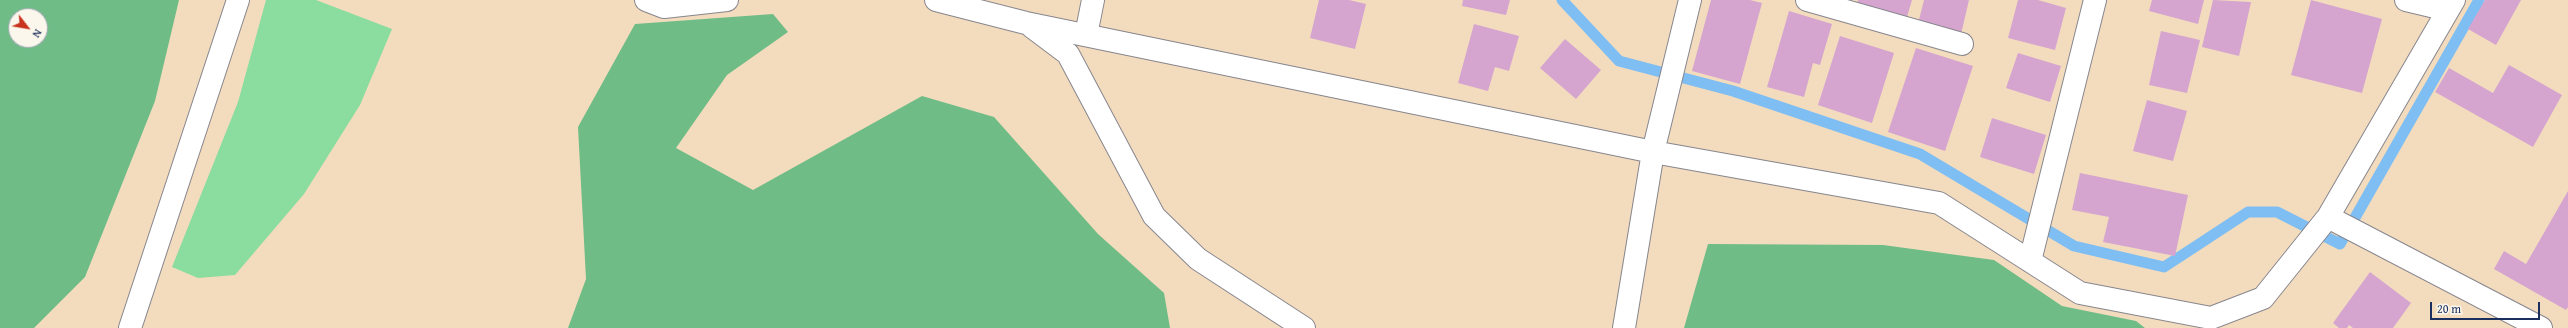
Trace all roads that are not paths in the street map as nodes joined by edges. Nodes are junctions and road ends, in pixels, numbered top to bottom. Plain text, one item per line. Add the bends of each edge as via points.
1 (238, 0) edge
2 (646, 0) edge
3 (727, 0) edge
4 (936, 0) edge
5 (1092, 0) edge
6 (1690, 0) edge
7 (1807, 0) edge
8 (2095, 0) edge
9 (2406, 0) edge
10 (2451, 5) edge
11 (1026, 23) junction
12 (1086, 35) junction
13 (1962, 44) dead end
14 (1653, 152) junction
15 (2328, 218) junction
16 (2030, 261) junction
17 (130, 328) edge
18 (1304, 328) edge
19 (1624, 328) edge
20 (2541, 328) edge

1 - 17 street
2 - 3 street via 664,8
4 - 11 street
5 - 12 street
6 - 14 street
7 - 13 street
8 - 16 street
9 - 10 street
10 - 15 street
11 - 12 street
11 - 18 street via 1068,54 1154,216 1198,259
12 - 14 street
14 - 16 street via 1939,203
14 - 19 street
15 - 16 street via 2263,298 2211,318 2080,293
15 - 20 street

